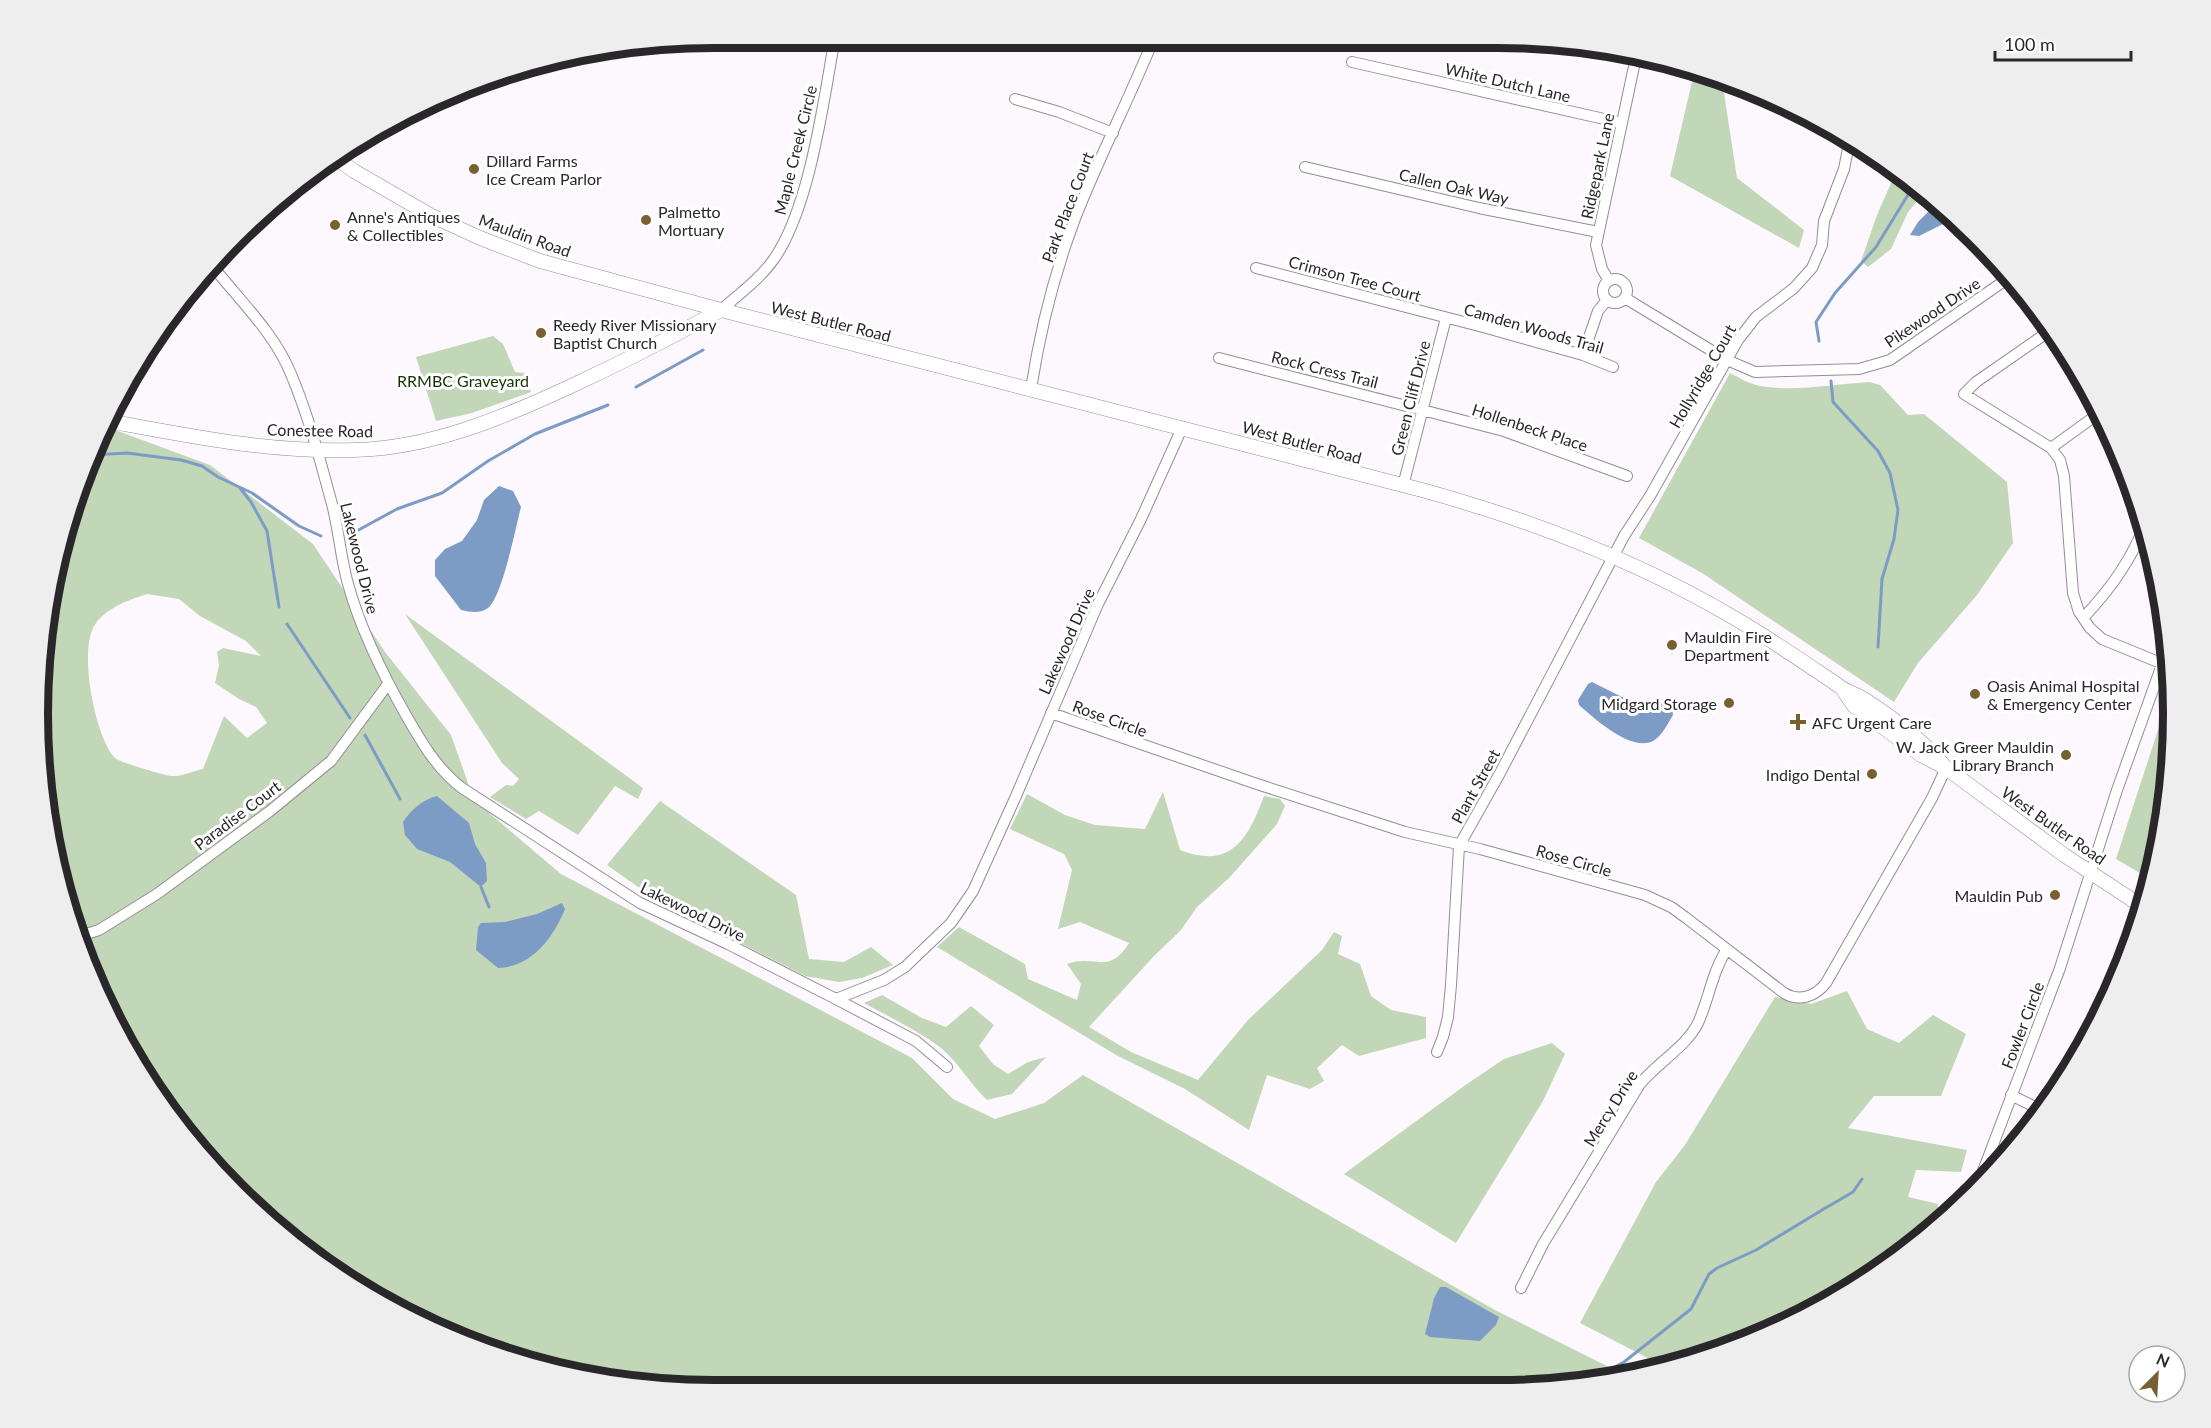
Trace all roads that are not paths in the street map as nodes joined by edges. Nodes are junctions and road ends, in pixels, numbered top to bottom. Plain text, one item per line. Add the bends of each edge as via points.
1 (833, 48) edge
2 (1150, 48) edge
3 (1352, 62) dead end
4 (1635, 63) edge
5 (1015, 99) dead end
6 (1622, 123) junction
7 (1113, 133) junction
8 (1848, 148) edge
9 (342, 162) edge
10 (1305, 167) dead end
11 (1598, 232) junction
12 (1256, 268) dead end
13 (217, 271) edge
14 (1609, 281) junction
15 (2003, 282) edge
16 (1625, 298) junction
17 (1607, 300) junction
18 (721, 310) junction
19 (1446, 318) junction
20 (2044, 335) edge
21 (1583, 355) junction
22 (1220, 358) dead end
23 (1726, 360) junction
24 (1613, 367) dead end
25 (1031, 389) junction
26 (1423, 409) junction
27 (2093, 417) edge
28 (115, 423) edge
29 (1182, 428) junction
30 (2051, 448) junction
31 (316, 450) junction
32 (1627, 476) dead end
33 (1403, 486) junction
34 (2139, 538) edge
35 (1613, 557) junction
36 (2083, 618) junction
37 (2161, 663) edge
38 (2162, 668) edge
39 (388, 684) junction
40 (1051, 713) junction
41 (1946, 768) junction
42 (1459, 846) junction
43 (2092, 874) junction
44 (2135, 902) edge
45 (85, 934) edge
46 (1727, 949) junction
47 (836, 999) junction
48 (1437, 1052) dead end
49 (947, 1067) dead end
50 (2011, 1095) junction
51 (2034, 1107) edge
52 (1984, 1168) edge
53 (1521, 1288) dead end

1 - 18 street, Maple Creek Circle via 813,150 792,225 762,273
2 - 7 street, Park Place Court
3 - 6 street, White Dutch Lane
4 - 6 street, Ridgepark Lane
5 - 7 street
6 - 11 street, Ridgepark Lane
7 - 25 street, Park Place Court via 1062,255
8 - 23 street, Hollyridge Court via 1812,268 1794,288 1756,317
9 - 18 main road, Mauldin Road via 395,196 480,238 550,264
10 - 11 street, Callen Oak Way
11 - 14 street, Ridgepark Lane via 1596,245
12 - 19 street, Crimson Tree Court
13 - 31 street, Lakewood Drive via 281,352
14 - 16 street via 1623,282 1627,289
14 - 17 street via 1603,289
15 - 23 street, Pikewood Drive via 1877,365 1755,372
16 - 17 street via 1618,303
16 - 23 street
17 - 21 street via 1598,311
18 - 25 main road, West Butler Road
18 - 31 main road, Conestee Road via 606,370 477,426 391,446
19 - 21 street, Camden Woods Trail
19 - 26 street, Green Cliff Drive
20 - 30 street via 1964,394
21 - 24 street, Camden Woods Trail
22 - 26 street, Rock Cress Trail
23 - 35 street, Hollyridge Court
25 - 29 main road, West Butler Road
26 - 32 street, Hollenbeck Place via 1504,431
26 - 33 street, Green Cliff Drive
27 - 30 street
28 - 31 main road, Conestee Road via 279,449
29 - 33 main road, West Butler Road
29 - 40 street, Lakewood Drive
30 - 36 street via 2063,468 2073,593
31 - 39 street, Lakewood Drive via 333,509 347,582
33 - 35 main road, West Butler Road via 1521,520
34 - 36 street via 2133,553
35 - 41 main road, West Butler Road via 1734,618 1842,689 1865,699 1930,747
35 - 42 street, Plant Street
36 - 37 street via 2102,639
38 - 43 street, Fowler Circle via 2117,790
39 - 45 street, Paradise Court via 331,761 157,894
39 - 47 street, Lakewood Drive via 434,760 462,788 640,903
40 - 42 street, Rose Circle via 1257,784
40 - 47 street, Lakewood Drive via 983,870 961,910 905,967
41 - 43 main road, West Butler Road
41 - 46 street, Rose Circle via 1822,989 1805,998 1788,995
42 - 46 street, Rose Circle via 1645,895 1685,916
42 - 48 street, Plant Street via 1452,985 1448,1017
43 - 44 main road, West Butler Road
43 - 50 street, Fowler Circle
46 - 53 street, Mercy Drive via 1697,1025 1640,1084 1543,1244
47 - 49 street via 915,1041
50 - 51 street
50 - 52 street, Fowler Circle

